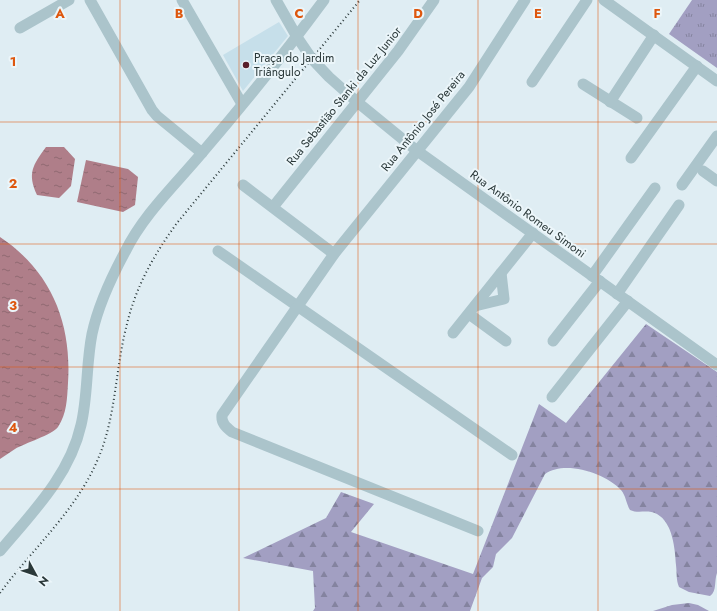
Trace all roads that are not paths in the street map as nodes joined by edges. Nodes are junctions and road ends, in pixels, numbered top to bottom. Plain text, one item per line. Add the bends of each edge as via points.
1 (69, 0) edge
2 (90, 0) edge
3 (182, 0) edge
4 (276, 0) edge
5 (324, 0) edge
6 (434, 0) edge
7 (525, 0) edge
8 (587, 0) edge
9 (612, 2) edge
10 (20, 28) dead end
11 (654, 35) junction
12 (297, 37) junction
13 (697, 66) junction
14 (717, 81) edge
15 (532, 82) dead end
16 (583, 84) dead end
17 (356, 101) junction
18 (610, 102) junction
19 (242, 104) junction
20 (637, 118) dead end
21 (717, 136) edge
22 (416, 150) junction
23 (202, 153) junction
24 (631, 158) dead end
25 (703, 171) dead end
26 (717, 181) edge
27 (243, 185) dead end
28 (682, 185) dead end
29 (655, 188) dead end
30 (679, 206) dead end
31 (273, 207) junction
32 (533, 233) junction
33 (218, 251) dead end
34 (334, 254) junction
35 (501, 273) junction
36 (596, 279) junction
37 (617, 294) junction
38 (628, 302) junction
39 (296, 305) junction
40 (472, 310) junction
41 (453, 333) dead end
42 (553, 340) dead end
43 (506, 341) dead end
44 (717, 365) edge
45 (552, 397) dead end
46 (512, 455) dead end
47 (478, 531) dead end
48 (0, 551) edge

1 - 10 street
2 - 23 street via 152,110
3 - 19 street
4 - 12 street, Rua Antônio Romeu Simoni
5 - 12 street
6 - 17 street, Rua Sebastião Stanki da Luz Junior via 398,51
7 - 22 street, Rua Antônio José Pereira via 469,87
8 - 15 street
9 - 11 street
11 - 13 street
11 - 18 street
12 - 17 street, Rua Antônio Romeu Simoni via 329,77
12 - 19 street
13 - 14 street
13 - 24 street
16 - 18 street
17 - 22 street, Rua Antônio Romeu Simoni
17 - 31 street, Rua Sebastião Stanki da Luz Junior
18 - 20 street
19 - 23 street
21 - 28 street
22 - 32 street, Rua Antônio Romeu Simoni
22 - 34 street, Rua Antônio José Pereira
23 - 48 street via 163,197 126,250 107,286 92,333 81,426 72,454 41,503
25 - 26 street
27 - 31 street
29 - 36 street
30 - 37 street
31 - 34 street
32 - 35 street
32 - 36 street, Rua Antônio Romeu Simoni
33 - 39 street
34 - 39 street, Rua Antônio José Pereira
35 - 40 street
35 - 40 street via 504,299
36 - 37 street, Rua Antônio Romeu Simoni
36 - 42 street
37 - 38 street, Rua Antônio Romeu Simoni
38 - 44 street, Rua Antônio Romeu Simoni
38 - 45 street
39 - 46 street
39 - 47 street, Rua Antônio José Pereira via 222,415 225,426 232,432
40 - 41 street
40 - 43 street

